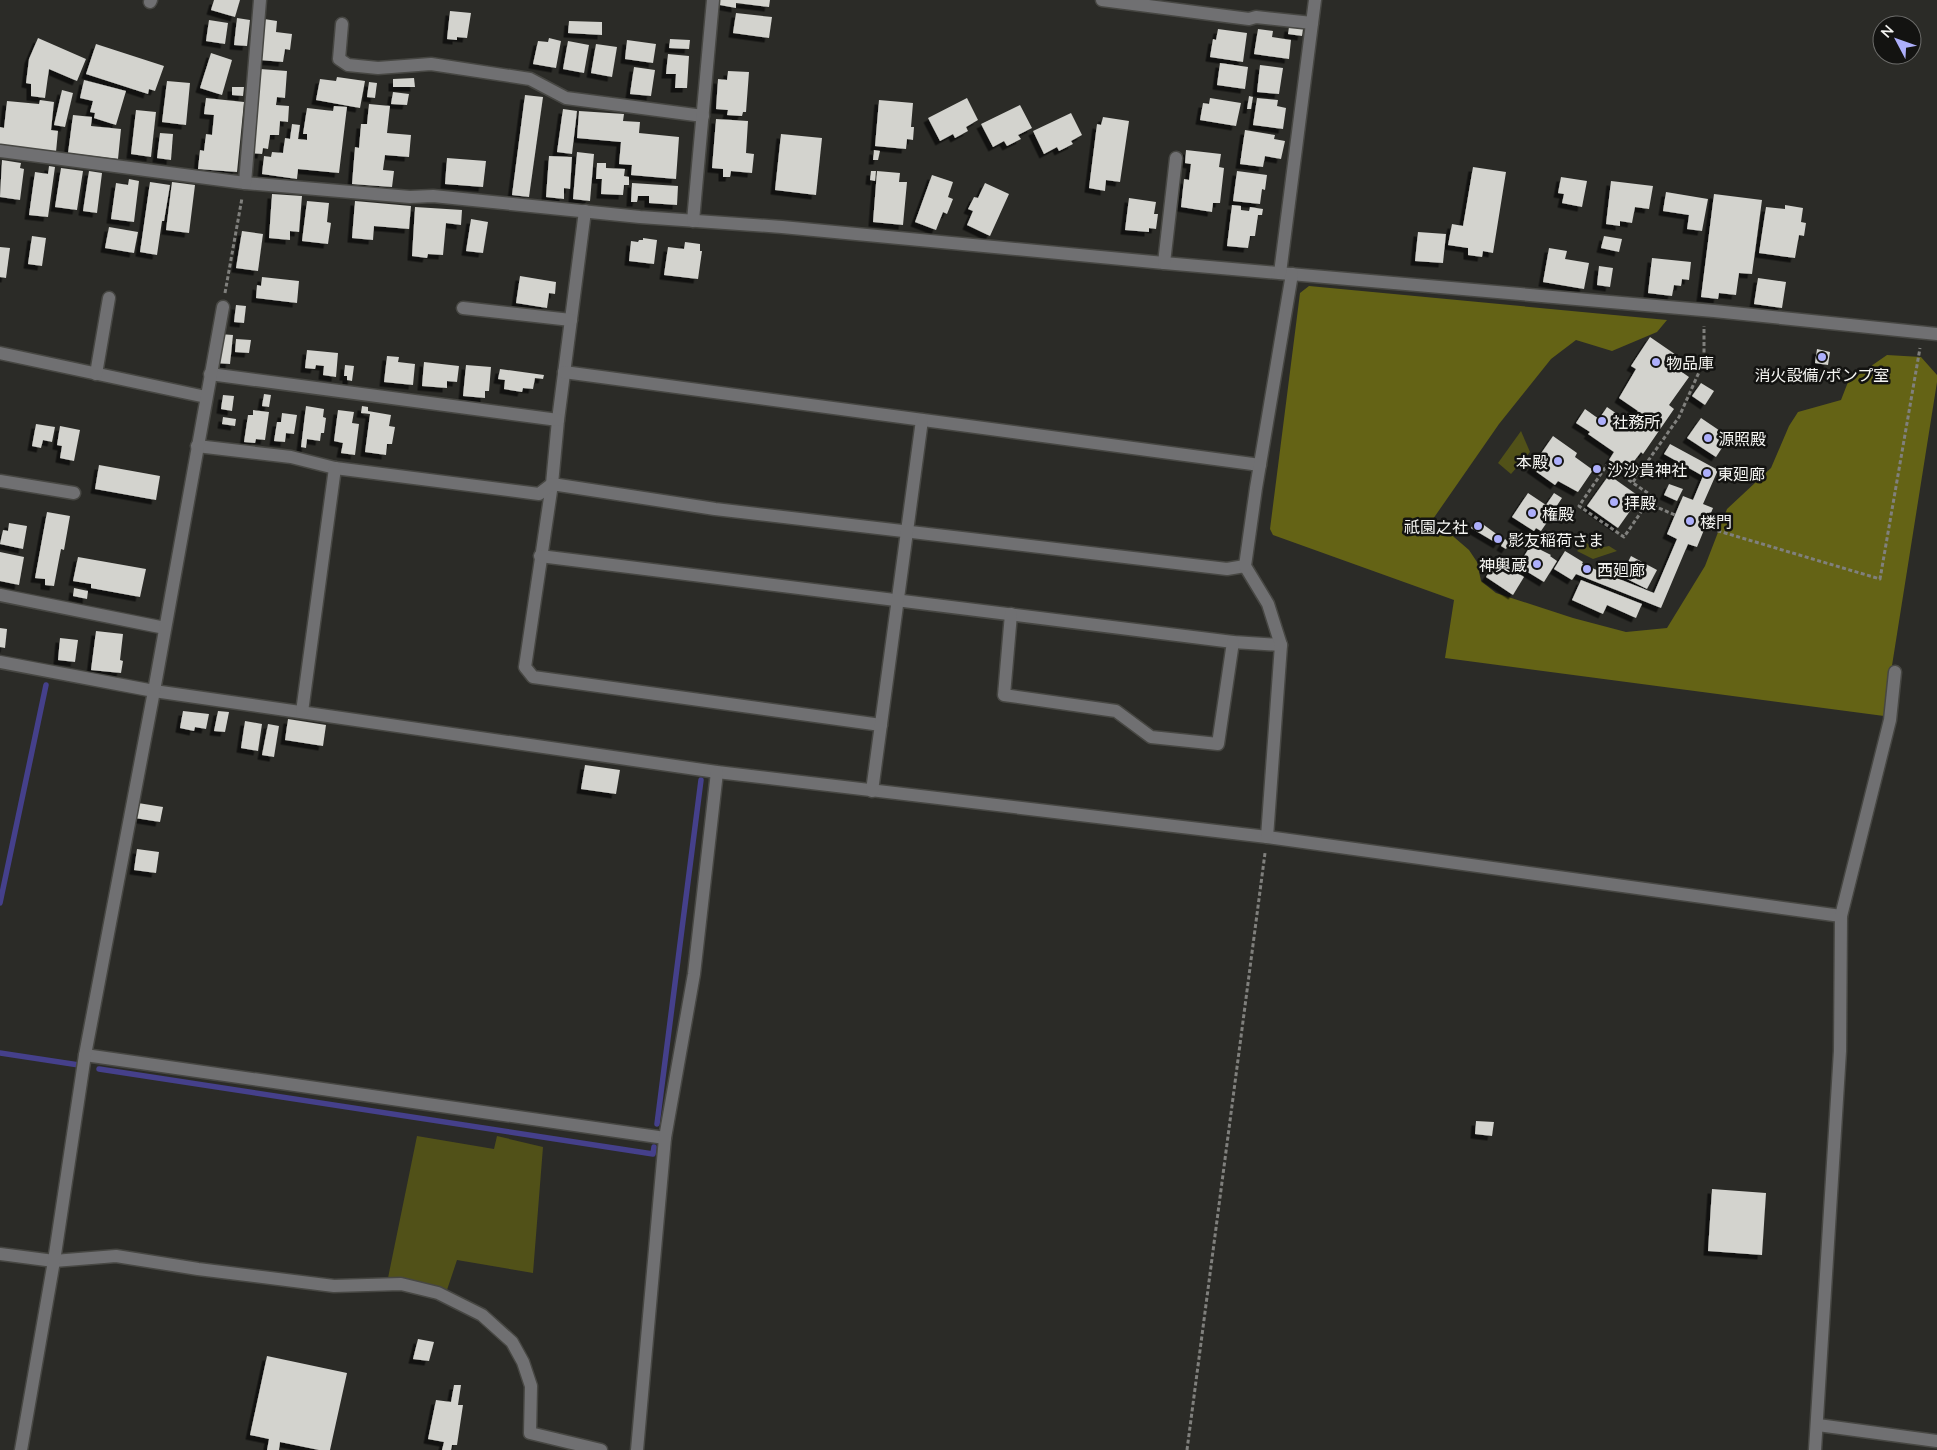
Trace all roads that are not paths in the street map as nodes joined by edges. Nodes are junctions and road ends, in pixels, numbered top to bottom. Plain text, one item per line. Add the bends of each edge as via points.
1 (260, 0) edge
2 (713, 0) edge
3 (1102, 0) edge
4 (1315, 0) edge
5 (1312, 23) junction
6 (342, 24) dead end
7 (703, 116) junction
8 (0, 151) edge
9 (1176, 158) dead end
10 (245, 183) junction
11 (585, 211) junction
12 (693, 221) junction
13 (1164, 263) junction
14 (1286, 273) junction
15 (109, 298) dead end
16 (223, 307) road end
17 (464, 308) dead end
18 (571, 320) junction
19 (1937, 334) edge
20 (0, 353) edge
21 (564, 372) junction
22 (96, 374) junction
23 (210, 374) junction
24 (206, 397) junction
25 (558, 420) junction
26 (922, 420) junction
27 (197, 446) junction
28 (1260, 465) junction
29 (335, 468) junction
30 (0, 481) edge
31 (552, 484) junction
32 (74, 493) dead end
33 (907, 530) junction
34 (540, 556) junction
35 (1245, 566) junction
36 (0, 595) edge
37 (898, 600) junction
38 (1011, 614) junction
39 (165, 628) junction
40 (1233, 642) junction
41 (1281, 644) junction
42 (0, 662) edge
43 (1895, 672) dead end
44 (154, 691) junction
45 (302, 712) junction
46 (881, 725) junction
47 (717, 772) junction
48 (872, 791) junction
49 (1267, 837) junction
50 (1841, 916) junction
51 (84, 1055) junction
52 (665, 1138) junction
53 (0, 1254) edge
54 (54, 1261) junction
55 (1818, 1425) junction
56 (1937, 1442) edge
57 (21, 1450) edge
58 (601, 1450) edge
59 (637, 1450) edge
60 (1815, 1450) edge

1 - 10 street
2 - 7 street
3 - 5 street via 1249,19
4 - 5 street
5 - 14 street
6 - 7 street via 339,59 348,65 378,68 431,64 530,79 566,98
7 - 12 street
8 - 10 street
9 - 13 street
10 - 11 street
11 - 12 street
11 - 18 street
12 - 13 street via 782,226
13 - 14 street
14 - 19 street
14 - 28 street
15 - 22 street
16 - 23 street
17 - 18 street
18 - 21 street
20 - 22 street
21 - 25 street
21 - 26 street
22 - 24 street
23 - 24 street
23 - 25 street
24 - 27 street
25 - 31 street
26 - 28 street
26 - 33 street
27 - 29 street via 290,457
27 - 39 street
28 - 35 street
29 - 31 street via 539,494
29 - 45 street
30 - 32 street
31 - 33 street via 715,509
31 - 34 street
33 - 35 street via 1227,569
33 - 37 street
34 - 37 street
34 - 46 street via 525,667 534,676
35 - 41 street via 1268,604
36 - 39 street
37 - 38 street
37 - 46 street
38 - 40 street
38 - 40 street via 1004,695 1116,711 1151,737 1218,744
39 - 44 street
40 - 41 street
41 - 49 street
42 - 44 street
43 - 50 street via 1890,720
44 - 45 street
44 - 51 street
45 - 47 street
46 - 48 street
47 - 48 street
47 - 52 street via 694,974
48 - 49 street
49 - 50 street
50 - 55 street via 1840,1051
51 - 52 street
51 - 54 street
52 - 59 street
53 - 54 street
54 - 57 street
54 - 58 street via 116,1256 334,1286 401,1284 438,1293 482,1315 512,1342 531,1386 530,1433
55 - 56 street
55 - 60 street

